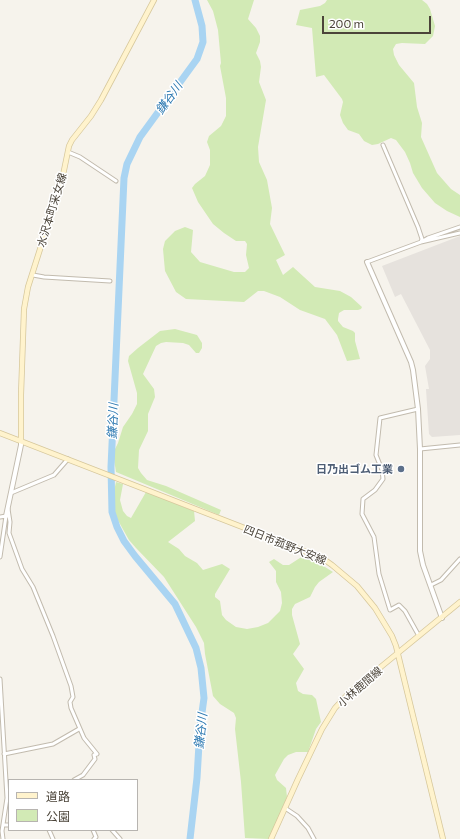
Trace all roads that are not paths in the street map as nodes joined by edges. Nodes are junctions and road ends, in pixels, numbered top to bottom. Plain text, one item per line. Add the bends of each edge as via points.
1 (154, 0) edge
2 (383, 145) dead end
3 (68, 152) junction
4 (116, 181) dead end
5 (460, 227) edge
6 (460, 233) edge
7 (421, 242) junction
8 (367, 262) joint
9 (33, 275) junction
10 (110, 281) dead end
11 (418, 409) junction
12 (0, 433) edge
13 (21, 441) junction
14 (460, 445) edge
15 (420, 449) junction
16 (68, 459) junction
17 (10, 494) junction
18 (8, 507) junction
19 (6, 516) junction
20 (0, 517) edge
21 (0, 557) edge
22 (460, 559) edge
23 (431, 585) junction
24 (460, 602) edge
25 (442, 618) junction
26 (419, 636) junction
27 (398, 655) junction
28 (0, 679) edge
29 (1, 721) edge
30 (79, 729) junction
31 (4, 754) junction
32 (83, 775) junction
33 (76, 779) edge
34 (84, 779) edge
35 (2, 790) dead end
36 (6, 791) junction
37 (285, 808) junction
38 (8, 824) edge
39 (3, 825) junction
40 (1, 831) edge
41 (113, 831) edge
42 (3, 839) edge
43 (120, 839) edge
44 (271, 839) edge
45 (314, 839) edge
46 (443, 839) edge

1 - 3 main road, 水沢本町采女線 via 101,100 72,140
2 - 7 street via 418,227
3 - 4 street
3 - 9 main road, 水沢本町采女線
5 - 7 street
6 - 7 street
7 - 8 street
8 - 11 street via 411,362
9 - 10 street
9 - 13 main road, 水沢本町采女線 via 24,309
11 - 15 street
11 - 26 street via 380,418 376,455 383,479 376,490 363,499 362,514 374,537 379,574 390,610 399,605 406,611
12 - 13 main road, 四日市菰野大安線
13 - 16 main road, 四日市菰野大安線
13 - 17 street
14 - 15 street
15 - 23 street via 420,551
16 - 17 street via 54,475
16 - 27 main road, 四日市菰野大安線 via 328,561 371,601 392,636
17 - 18 street
18 - 19 street
18 - 30 street via 9,533 22,569 53,636 71,686 71,708
19 - 20 street
19 - 21 street
22 - 23 street via 441,580
23 - 25 street
24 - 25 main road, 小林鹿間線
25 - 26 main road, 小林鹿間線
26 - 27 main road, 小林鹿間線
27 - 37 main road, 小林鹿間線 via 335,708 322,729
27 - 46 main road, 四日市菰野大安線
28 - 29 street
29 - 31 street
30 - 31 street via 53,744
30 - 32 street via 97,754
31 - 36 street
32 - 33 street
32 - 34 street
35 - 36 street
36 - 39 street
37 - 44 main road, 小林鹿間線
37 - 45 street via 297,816
38 - 39 street
39 - 40 street
40 - 42 street
41 - 43 street

